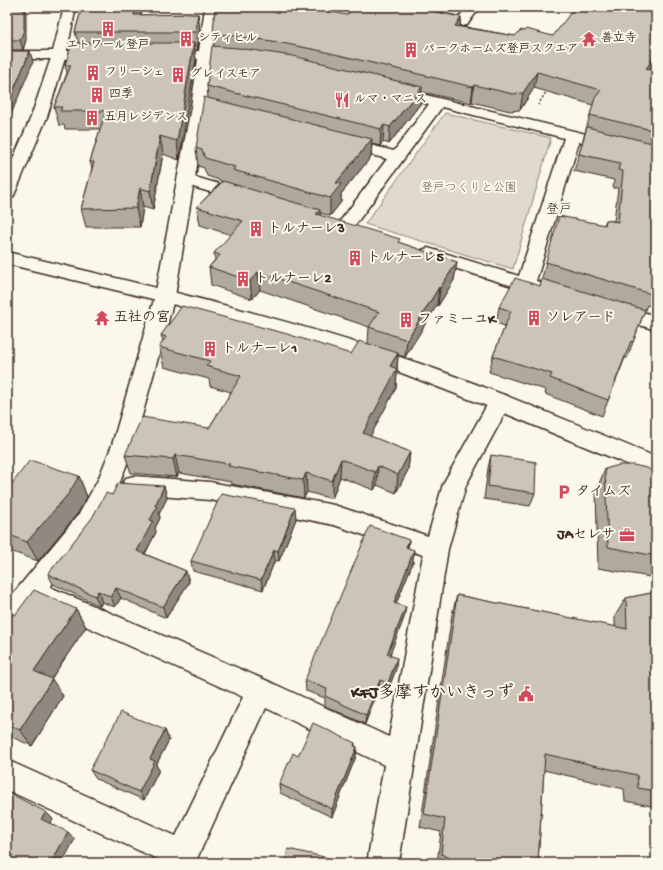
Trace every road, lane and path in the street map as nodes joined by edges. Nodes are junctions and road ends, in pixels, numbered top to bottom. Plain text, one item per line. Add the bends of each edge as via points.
1 (70, 7) edge
2 (211, 7) edge
3 (388, 7) edge
4 (474, 7) edge
5 (59, 55) junction
6 (114, 55) edge
7 (153, 55) edge
8 (206, 55) junction
9 (7, 56) edge
10 (253, 61) edge
11 (551, 84) edge
12 (382, 88) edge
13 (438, 102) junction
14 (525, 124) junction
15 (573, 136) junction
16 (328, 139) edge
17 (396, 156) junction
18 (656, 156) edge
19 (186, 180) junction
20 (7, 193) edge
21 (261, 203) edge
22 (344, 228) edge
23 (412, 249) edge
24 (7, 258) edge
25 (526, 284) junction
26 (557, 294) edge
27 (165, 296) junction
28 (595, 305) edge
29 (656, 323) edge
30 (500, 402) junction
31 (656, 468) edge
32 (109, 482) junction
33 (436, 549) junction
34 (31, 589) junction
35 (7, 621) edge
36 (260, 691) junction
37 (400, 756) junction
38 (7, 775) edge
39 (383, 863) edge

1 - 5 street
2 - 8 street
3 - 4 street via 462,22
5 - 6 street
5 - 9 street
5 - 20 street via 39,117
7 - 8 street
8 - 10 street
8 - 19 street via 207,109
11 - 14 path
12 - 13 street
13 - 14 street
13 - 17 street
14 - 15 street
15 - 18 street
15 - 25 street
16 - 17 street
17 - 22 street
19 - 21 street
19 - 27 street
23 - 25 street
24 - 27 street
25 - 26 street
27 - 30 street via 388,360
27 - 32 street via 123,445
28 - 29 street
30 - 31 street
30 - 33 street via 455,484
32 - 33 street via 210,491 334,515
32 - 34 street via 87,521
33 - 37 street
34 - 35 street
34 - 36 street
36 - 37 street
36 - 38 street via 183,855
37 - 39 street

